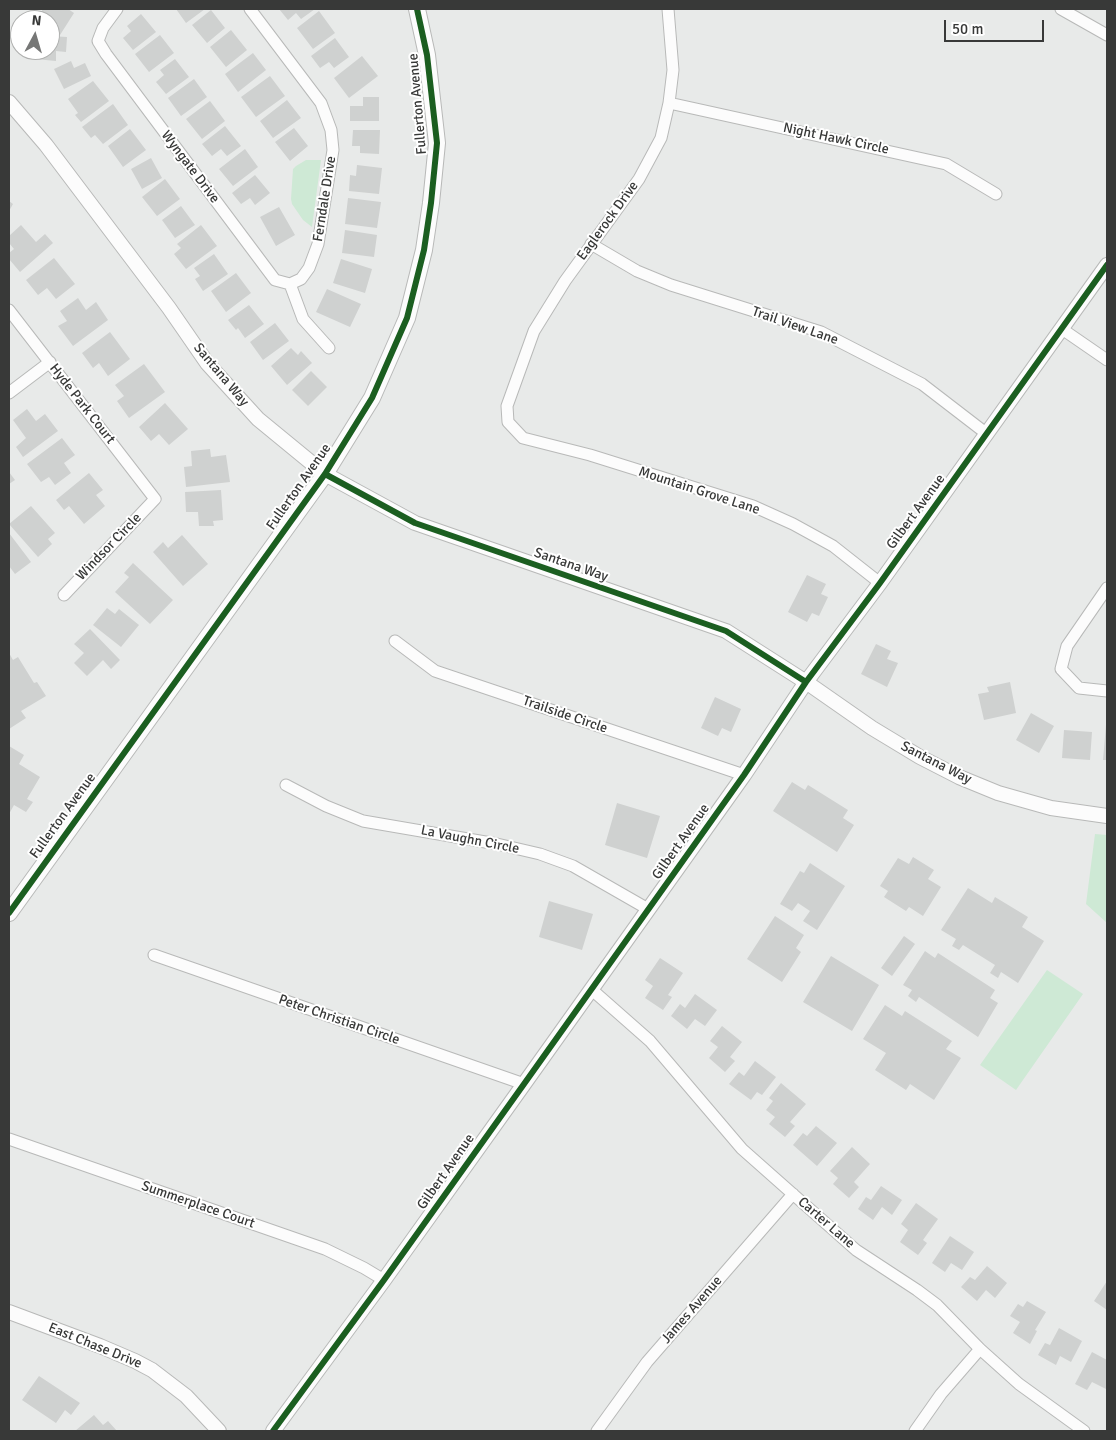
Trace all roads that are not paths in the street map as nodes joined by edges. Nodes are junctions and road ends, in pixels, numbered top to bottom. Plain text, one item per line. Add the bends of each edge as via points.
1 (116, 9) edge
2 (250, 9) edge
3 (417, 9) edge
4 (668, 9) edge
5 (1062, 9) edge
6 (1107, 35) edge
7 (9, 102) edge
8 (669, 103) junction
9 (996, 194) dead end
10 (590, 244) junction
11 (1107, 265) edge
12 (290, 284) junction
13 (9, 310) edge
14 (1062, 328) junction
15 (329, 348) dead end
16 (1107, 360) edge
17 (50, 362) junction
18 (9, 393) edge
19 (508, 422) joint
20 (987, 434) junction
21 (325, 474) junction
22 (155, 499) joint
23 (880, 583) junction
24 (1107, 588) edge
25 (64, 595) dead end
26 (395, 641) dead end
27 (806, 682) junction
28 (1107, 691) edge
29 (744, 775) junction
30 (286, 785) dead end
31 (1107, 816) edge
32 (648, 909) junction
33 (9, 913) edge
34 (154, 955) dead end
35 (591, 989) junction
36 (524, 1084) junction
37 (9, 1139) edge
38 (793, 1194) junction
39 (384, 1280) junction
40 (9, 1312) edge
41 (980, 1349) junction
42 (219, 1431) edge
43 (273, 1431) edge
44 (597, 1431) edge
45 (915, 1431) edge
46 (1084, 1431) edge

1 - 12 street, Wyngate Drive via 98,41 106,54 275,280
2 - 12 street, Ferndale Drive via 321,103 331,130 333,150 318,244 309,268 301,279
3 - 21 main road, Fullerton Avenue via 427,55 436,144 424,250 408,318 372,398
4 - 8 street, Eaglerock Drive via 673,70
5 - 6 street
7 - 21 street, Santana Way via 46,145 208,363 258,419
8 - 9 street, Night Hawk Circle via 946,164
8 - 10 street, Eaglerock Drive via 661,138 639,179
10 - 19 street, Eaglerock Drive via 534,331 507,406
10 - 20 street, Trail View Lane via 637,272 671,285 821,332 922,384
11 - 14 street, Gilbert Avenue
12 - 15 street via 303,319
13 - 17 street, Hyde Park Court
14 - 16 street
14 - 20 street, Gilbert Avenue
17 - 18 street
17 - 22 street, Hyde Park Court
19 - 23 street, Mountain Grove Lane via 523,438 590,455 752,506 833,546
20 - 23 street, Gilbert Avenue
21 - 27 street, Santana Way via 414,523 726,631
21 - 33 main road, Fullerton Avenue
22 - 25 street, Windsor Circle
23 - 27 street, Gilbert Avenue
24 - 28 street via 1067,646 1061,668 1079,688
26 - 29 street, Trailside Circle via 435,671
27 - 29 street, Gilbert Avenue
27 - 31 street, Santana Way via 872,728 959,777 998,793 1051,808
29 - 32 street, Gilbert Avenue
30 - 32 street, La Vaughn Circle via 363,821 540,854 573,866
32 - 35 street, Gilbert Avenue
34 - 36 street, Peter Christian Circle
35 - 36 street, Gilbert Avenue
35 - 38 street, Carter Lane via 650,1040 742,1149
36 - 39 street, Gilbert Avenue
37 - 39 street, Summerplace Court via 325,1249
38 - 41 street, Carter Lane via 856,1250 937,1305
38 - 44 street, James Avenue via 647,1362
39 - 43 street, Gilbert Avenue
40 - 42 street, East Chase Drive via 100,1346 152,1370 186,1396
41 - 45 street
41 - 46 street, Carter Lane via 1018,1384

